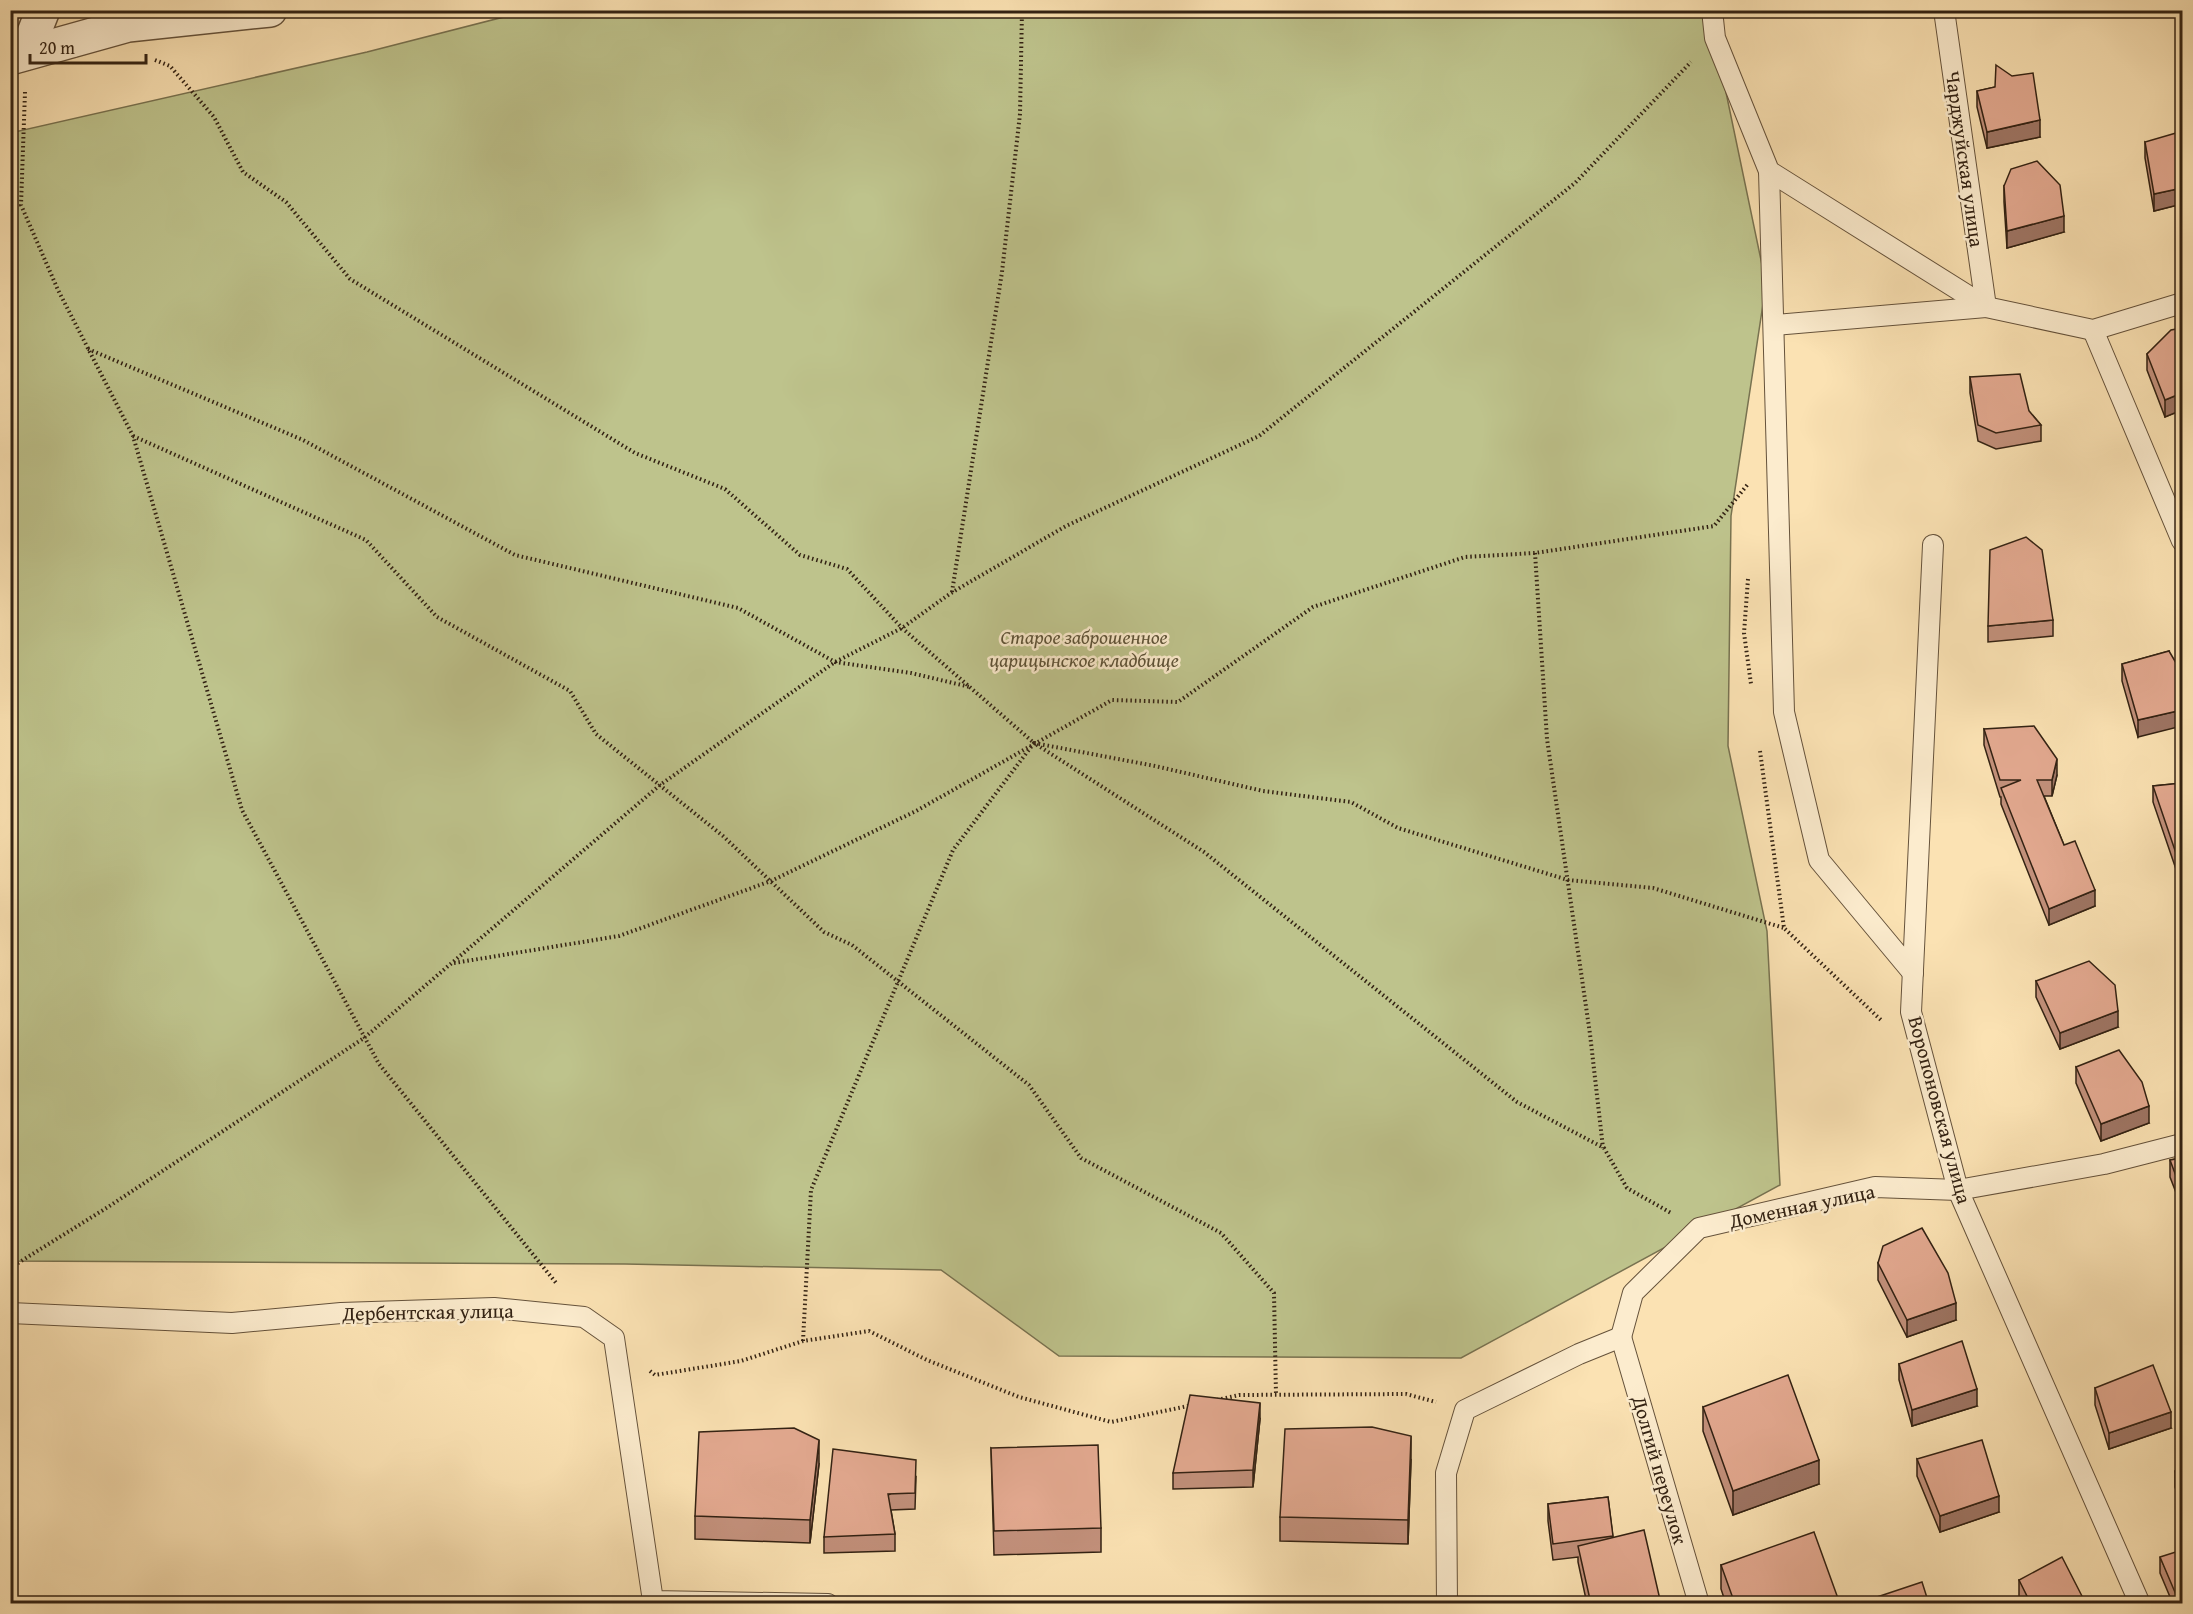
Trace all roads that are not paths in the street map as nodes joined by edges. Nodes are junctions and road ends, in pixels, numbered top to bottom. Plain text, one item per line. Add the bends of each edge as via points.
1 (43, 10) edge
2 (270, 10) edge
3 (1712, 10) edge
4 (1944, 10) edge
5 (18, 56) edge
6 (1769, 171) junction
7 (2182, 303) edge
8 (1986, 307) junction
9 (1775, 325) junction
10 (2093, 330) junction
11 (2182, 541) edge
12 (1933, 545) dead end
13 (1913, 973) junction
14 (2182, 1144) edge
15 (1958, 1190) junction
16 (10, 1312) edge
17 (1621, 1337) junction
18 (653, 1602) edge
19 (828, 1604) edge
20 (1447, 1604) edge
21 (1699, 1604) edge
22 (2140, 1604) edge

1 - 5 street
2 - 5 street via 128,25
3 - 6 lane via 1715,38
4 - 8 lane, Чарджуйская улица
6 - 8 lane
6 - 9 lane
7 - 10 lane
8 - 9 lane
8 - 10 lane
9 - 13 lane via 1784,712 1819,860
10 - 11 lane
12 - 13 lane, Воропоновская улица
13 - 15 lane, Воропоновская улица via 1911,1012
14 - 15 lane, Доменная улица via 2104,1164
15 - 17 lane, Доменная улица via 1875,1187 1699,1228 1634,1293
15 - 22 lane, Воропоновская улица
16 - 18 lane, Дербентская улица via 232,1323 341,1313 494,1308 584,1317 615,1338
17 - 20 lane via 1465,1410 1446,1473
17 - 21 lane, Долгий переулок
18 - 19 lane

